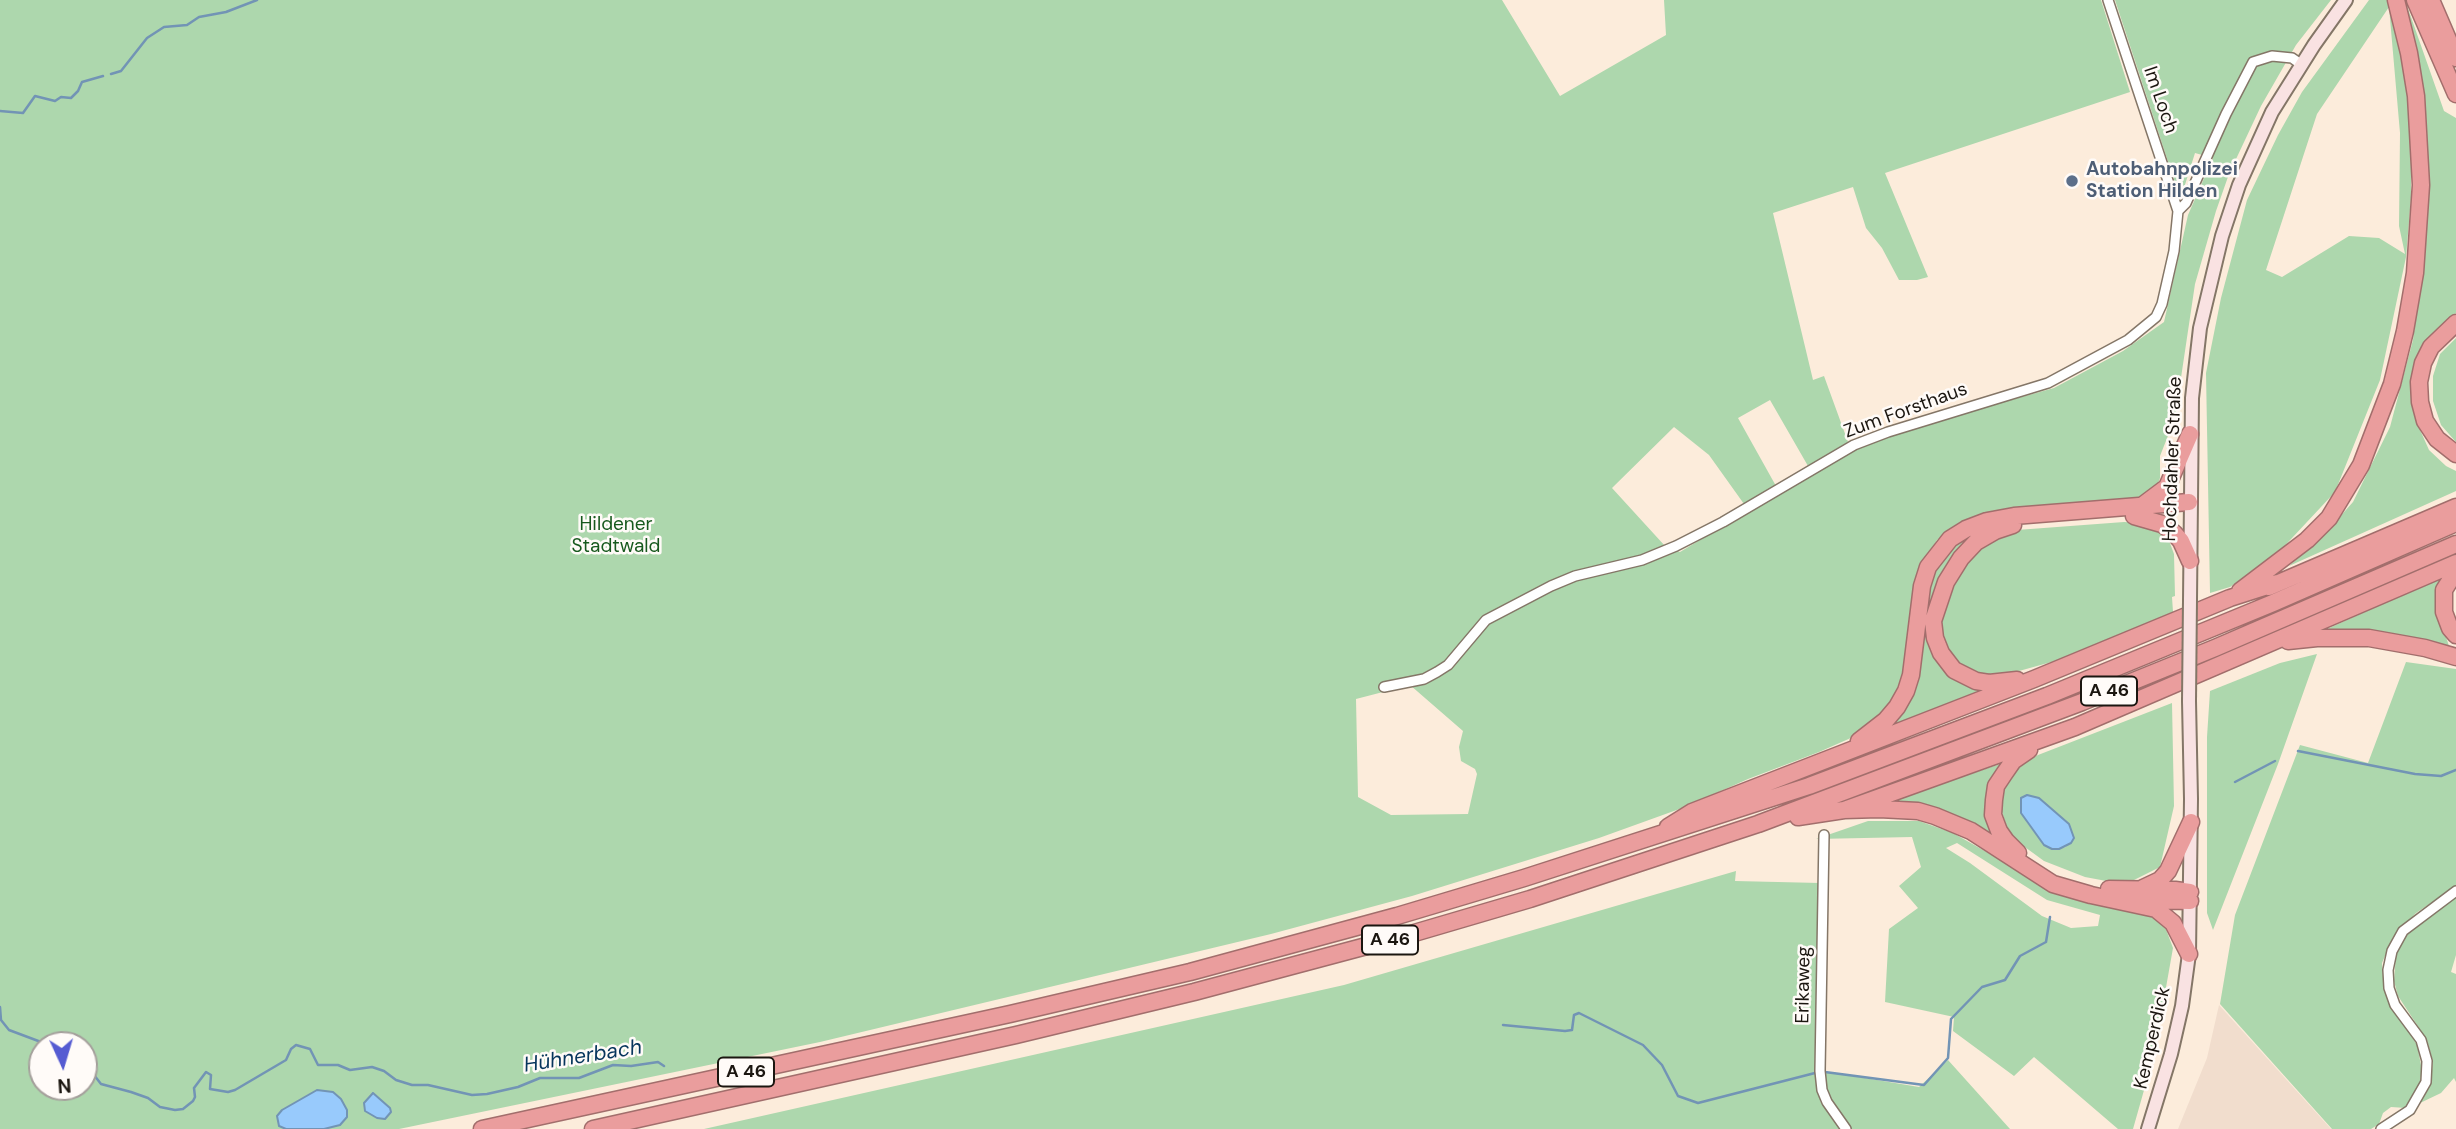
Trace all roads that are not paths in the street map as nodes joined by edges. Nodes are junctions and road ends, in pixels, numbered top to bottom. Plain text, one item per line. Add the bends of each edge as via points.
1 (2108, 0) edge
2 (2347, 0) edge
3 (2396, 0) edge
4 (2415, 0) edge
5 (2431, 0) edge
6 (2456, 58) edge
7 (2302, 65) junction
8 (2456, 94) edge
9 (2178, 211) junction
10 (2456, 323) edge
11 (2190, 434) junction
12 (2456, 454) edge
13 (2456, 506) edge
14 (2189, 508) junction
15 (2138, 511) junction
16 (2456, 523) edge
17 (2456, 544) edge
18 (2190, 561) junction
19 (2456, 563) edge
20 (2456, 571) edge
21 (2277, 583) junction
22 (2230, 598) junction
23 (2456, 635) edge
24 (2272, 643) junction
25 (2456, 657) edge
26 (2034, 679) junction
27 (2081, 683) junction
28 (1384, 687) dead end
29 (2052, 736) junction
30 (1839, 755) junction
31 (1844, 810) junction
32 (2191, 822) junction
33 (1758, 824) junction
34 (1824, 835) dead end
35 (1648, 839) junction
36 (2133, 891) junction
37 (2456, 891) edge
38 (2190, 897) junction
39 (2118, 899) junction
40 (2189, 954) junction
41 (482, 1129) edge
42 (593, 1129) edge
43 (1846, 1129) edge
44 (2148, 1129) edge
45 (2381, 1129) edge

1 - 9 street, Im Loch
2 - 7 main road, Hochdahler Straße
3 - 22 highway via 2416,96 2421,185 2415,272 2392,384 2361,465 2329,518
4 - 8 highway
5 - 6 highway
7 - 9 street, Zum Forsthaus via 2292,58 2272,56 2253,62 2186,203
7 - 11 main road, Hochdahler Straße via 2272,112 2222,236 2200,328
9 - 28 street, Zum Forsthaus via 2162,304 2156,317 2128,340 2048,383 1854,445 1723,522 1642,561 1551,586 1486,620 1437,672
10 - 12 highway via 2431,347 2419,382 2425,421 2437,439
11 - 14 main road, Hochdahler Straße
11 - 15 highway via 2167,486
13 - 21 highway
14 - 15 highway
14 - 18 main road, Hochdahler Straße
15 - 18 highway via 2174,533
15 - 26 highway via 2010,525 1976,542 1952,571 1933,621 1947,663 1976,681
15 - 30 highway via 2014,516 1976,525 1950,539 1928,567 1922,586 1911,675 1898,707
16 - 27 highway, A 46
17 - 33 highway, A 46 via 2082,702
18 - 32 main road, Hochdahler Straße, bridge
19 - 24 highway
20 - 23 highway via 2444,590 2444,603
21 - 22 highway
21 - 27 highway via 2145,640
22 - 26 highway
24 - 25 highway via 2369,638
24 - 29 highway
26 - 30 highway
27 - 35 highway, A 46 via 1809,786
29 - 31 highway
29 - 36 highway via 2013,761 1996,786 1993,815 1999,831 2016,851 2047,871 2084,885
30 - 35 highway via 1692,811
31 - 33 highway
31 - 39 highway via 1899,809 1935,816 1971,831 2053,884
32 - 36 highway via 2168,871 2150,886
32 - 38 main road, Hochdahler Straße
33 - 42 highway, A 46 via 1530,899 1269,972 1016,1035
34 - 43 street, Erikaweg via 1820,1071 1827,1102
35 - 41 highway, A 46 via 1397,916 1190,971
36 - 38 highway via 2175,890
37 - 45 street via 2403,931 2392,951 2389,988 2395,1005 2421,1040 2426,1082 2410,1110
38 - 39 highway
38 - 40 main road, Hochdahler Straße
39 - 40 highway via 2165,915
40 - 44 main road, Kemperdick via 2171,1054

